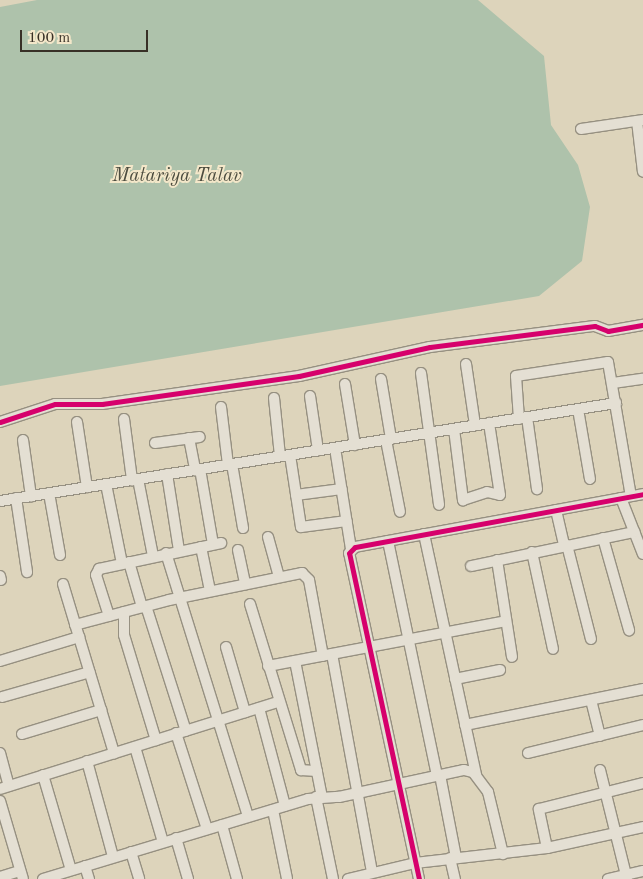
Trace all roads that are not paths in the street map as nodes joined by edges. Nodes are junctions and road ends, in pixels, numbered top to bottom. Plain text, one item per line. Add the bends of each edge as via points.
1 (640, 120) edge
2 (581, 129) dead end
3 (643, 172) edge
4 (643, 325) edge
5 (466, 364) dead end
6 (421, 373) dead end
7 (380, 378) dead end
8 (643, 379) edge
9 (613, 383) junction
10 (345, 384) dead end
11 (310, 396) dead end
12 (274, 398) dead end
13 (616, 403) junction
14 (221, 407) dead end
15 (578, 409) junction
16 (523, 418) junction
17 (124, 419) dead end
18 (0, 422) edge
19 (77, 422) dead end
20 (490, 423) junction
21 (476, 425) junction
22 (454, 429) junction
23 (429, 433) junction
24 (388, 439) junction
25 (23, 440) dead end
26 (155, 443) dead end
27 (355, 445) junction
28 (335, 448) junction
29 (318, 450) junction
30 (285, 456) junction
31 (230, 464) junction
32 (198, 470) junction
33 (167, 474) junction
34 (590, 479) dead end
35 (135, 480) junction
36 (106, 484) junction
37 (87, 487) junction
38 (342, 489) junction
39 (537, 489) dead end
40 (49, 493) junction
41 (643, 494) edge
42 (296, 495) junction
43 (31, 496) junction
44 (626, 497) junction
45 (16, 498) junction
46 (0, 501) edge
47 (439, 505) dead end
48 (556, 510) junction
49 (400, 512) dead end
50 (347, 521) junction
51 (244, 528) dead end
52 (634, 532) junction
53 (424, 534) junction
54 (268, 537) dead end
55 (603, 538) junction
56 (388, 541) junction
57 (566, 546) junction
58 (201, 547) junction
59 (238, 550) dead end
60 (351, 550) junction
61 (180, 551) junction
62 (532, 552) junction
63 (166, 553) junction
64 (643, 554) edge
65 (60, 555) dead end
66 (153, 556) junction
67 (497, 560) junction
68 (125, 562) junction
69 (471, 566) dead end
70 (28, 572) dead end
71 (279, 577) junction
72 (63, 584) dead end
73 (245, 584) junction
74 (210, 591) junction
75 (178, 598) junction
76 (250, 604) dead end
77 (144, 606) junction
78 (124, 612) junction
79 (109, 616) junction
80 (506, 621) junction
81 (75, 625) junction
82 (629, 630) dead end
83 (445, 632) junction
84 (79, 637) junction
85 (591, 639) dead end
86 (408, 640) junction
87 (226, 647) dead end
88 (368, 647) junction
89 (553, 649) dead end
90 (328, 655) junction
91 (512, 657) dead end
92 (0, 660) edge
93 (295, 661) junction
94 (268, 666) junction
95 (500, 670) dead end
96 (90, 672) junction
97 (455, 679) junction
98 (643, 689) edge
99 (2, 697) dead end
100 (591, 700) junction
101 (278, 702) junction
102 (259, 708) junction
103 (101, 710) junction
104 (245, 712) junction
105 (217, 721) junction
106 (465, 725) junction
107 (643, 725) edge
108 (181, 732) junction
109 (22, 734) dead end
110 (600, 736) junction
111 (156, 740) junction
112 (134, 747) junction
113 (114, 753) junction
114 (528, 753) dead end
115 (0, 754) edge
116 (87, 761) junction
117 (600, 770) dead end
118 (317, 771) junction
119 (43, 775) junction
120 (438, 775) junction
121 (476, 775) junction
122 (397, 783) junction
123 (643, 783) edge
124 (4, 787) edge
125 (606, 792) junction
126 (357, 793) junction
127 (319, 797) junction
128 (0, 801) edge
129 (285, 806) junction
130 (273, 810) junction
131 (248, 817) junction
132 (222, 825) junction
133 (643, 827) edge
134 (207, 829) junction
135 (4, 832) edge
136 (616, 833) junction
137 (176, 838) junction
138 (163, 842) junction
139 (546, 848) junction
140 (132, 852) junction
141 (503, 854) junction
142 (112, 857) junction
143 (448, 861) junction
144 (415, 863) junction
145 (85, 866) junction
146 (71, 870) junction
147 (643, 871) edge
148 (372, 872) junction
149 (21, 875) edge
150 (626, 877) edge
151 (0, 878) edge
152 (49, 878) edge
153 (89, 879) edge
154 (139, 879) edge
155 (188, 879) edge
156 (237, 879) edge
157 (287, 879) edge
158 (333, 879) edge
159 (348, 879) edge
160 (419, 879) edge
161 (455, 879) edge
162 (608, 879) edge

1 - 2 street
1 - 3 street
4 - 18 street via 608,330 594,326 430,348 299,376 102,404 55,404
5 - 21 street
6 - 23 street
7 - 24 street
8 - 9 street
9 - 13 street
9 - 16 street via 606,361 520,374 514,382
10 - 27 street
11 - 29 street
12 - 30 street
13 - 15 street
13 - 44 street
14 - 31 street
15 - 16 street
15 - 34 street
16 - 20 street
16 - 39 street
17 - 35 street
19 - 37 street
20 - 21 street
20 - 22 street via 500,495 486,492 463,500
21 - 22 street
22 - 23 street
23 - 24 street
23 - 47 street
24 - 27 street
24 - 49 street
25 - 43 street
26 - 32 street via 195,438
27 - 28 street
28 - 29 street
28 - 38 street
29 - 30 street
30 - 31 street
30 - 42 street
31 - 32 street
31 - 51 street
32 - 33 street
32 - 58 street via 217,544
33 - 35 street
33 - 61 street
35 - 36 street
35 - 66 street
36 - 37 street
36 - 68 street
37 - 40 street
38 - 42 street
38 - 50 street
40 - 43 street
40 - 65 street
41 - 44 street
42 - 50 street via 301,527
43 - 45 street
44 - 48 street
44 - 52 street
45 - 46 street
45 - 70 street
48 - 53 street
48 - 57 street
50 - 60 street
52 - 55 street
52 - 64 street
53 - 56 street
53 - 83 street
54 - 71 street
55 - 57 street
55 - 82 street
56 - 60 street
56 - 86 street
57 - 62 street
57 - 85 street
58 - 61 street
58 - 74 street
59 - 73 street
60 - 88 street via 350,566
61 - 63 street
62 - 67 street
62 - 89 street
63 - 66 street
63 - 75 street
66 - 68 street
67 - 69 street
67 - 80 street
68 - 77 street
68 - 79 street via 96,572
71 - 73 street
71 - 90 street via 302,572 308,576
72 - 81 street
73 - 74 street
74 - 75 street
75 - 77 street
75 - 105 street
76 - 94 street
77 - 78 street
77 - 108 street
78 - 79 street
78 - 111 street via 124,635
79 - 81 street
80 - 83 street
80 - 91 street
81 - 84 street
83 - 86 street
83 - 97 street
84 - 92 street
84 - 96 street
86 - 88 street
86 - 120 street
87 - 104 street
88 - 90 street
88 - 122 street
90 - 93 street
90 - 126 street
93 - 94 street
93 - 118 street
94 - 101 street
95 - 97 street
96 - 99 street
96 - 103 street
97 - 106 street
98 - 100 street
100 - 106 street
100 - 110 street
101 - 102 street
101 - 118 street via 301,770
102 - 104 street
102 - 129 street
103 - 109 street
103 - 113 street
104 - 105 street
105 - 108 street
105 - 131 street
106 - 121 street
107 - 110 street
108 - 111 street
108 - 134 street
110 - 114 street
111 - 112 street
112 - 113 street
112 - 138 street
113 - 116 street
115 - 124 street
116 - 119 street
116 - 142 street
117 - 125 street
118 - 127 street
119 - 124 street
119 - 146 street
120 - 121 street via 464,770
120 - 122 street
120 - 143 street via 452,838
121 - 141 street via 488,792
122 - 126 street
122 - 144 street
123 - 125 street
125 - 136 street
125 - 139 street via 539,809
126 - 127 street
126 - 148 street
127 - 129 street
127 - 158 street
128 - 135 street
129 - 130 street
130 - 131 street
130 - 157 street
131 - 132 street
132 - 134 street
132 - 156 street
133 - 136 street
134 - 137 street
135 - 149 street
136 - 139 street
136 - 150 street
137 - 138 street
137 - 155 street
138 - 140 street
139 - 141 street
140 - 142 street
140 - 154 street
141 - 143 street
142 - 145 street
143 - 144 street
143 - 161 street
144 - 148 street
144 - 160 street
145 - 146 street
145 - 153 street
146 - 152 street
147 - 150 street
148 - 159 street
149 - 151 street
150 - 162 street

